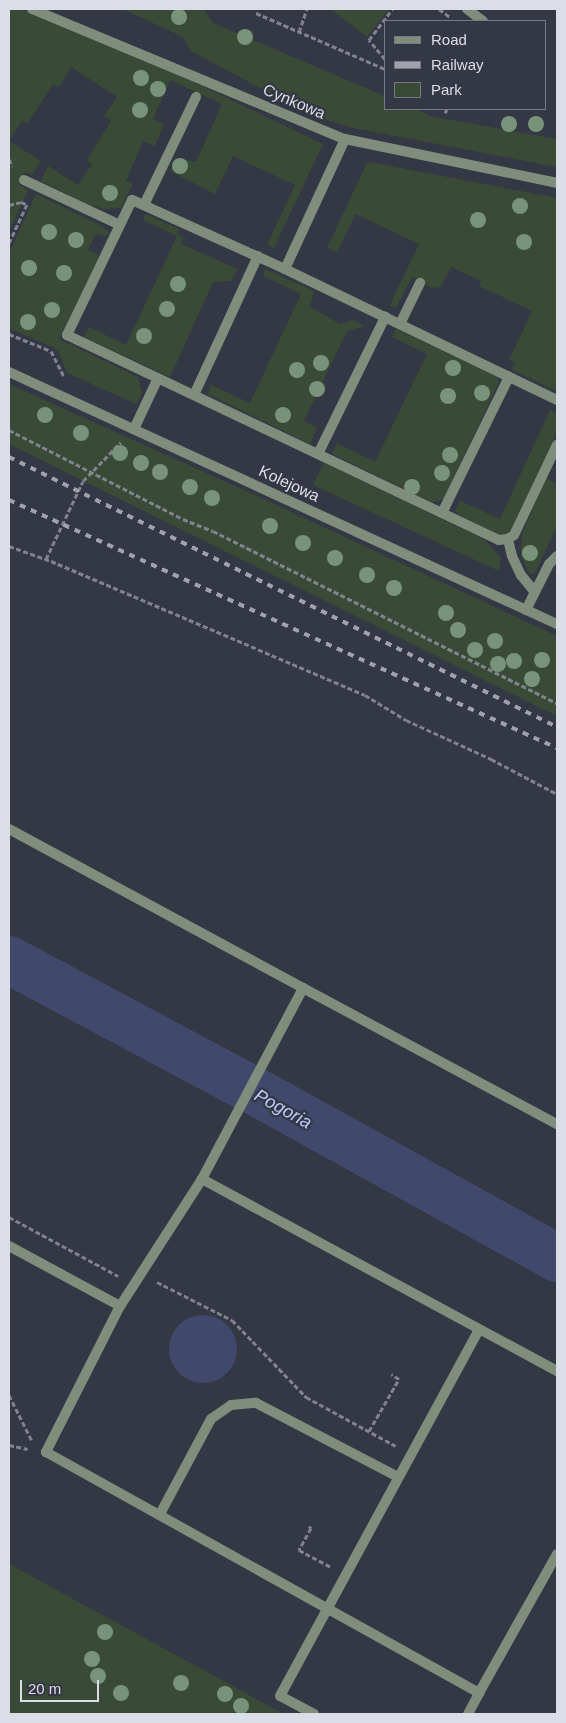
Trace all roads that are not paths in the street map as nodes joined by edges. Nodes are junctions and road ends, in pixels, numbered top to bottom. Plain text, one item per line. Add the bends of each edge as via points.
1 (32, 9) edge
2 (467, 9) edge
3 (482, 20) edge
4 (196, 97) dead end
5 (345, 139) junction
6 (24, 180) dead end
7 (557, 183) edge
8 (144, 205) junction
9 (120, 225) junction
10 (258, 256) junction
11 (285, 269) junction
12 (420, 284) dead end
13 (385, 317) junction
14 (400, 324) junction
15 (9, 372) edge
16 (509, 377) junction
17 (158, 378) junction
18 (194, 395) junction
19 (556, 396) edge
20 (134, 430) junction
21 (557, 445) edge
22 (318, 454) junction
23 (442, 513) junction
24 (508, 539) junction
25 (557, 556) edge
26 (535, 592) junction
27 (526, 610) junction
28 (557, 624) edge
29 (9, 829) edge
30 (302, 988) junction
31 (557, 1124) edge
32 (202, 1179) junction
33 (9, 1246) edge
34 (120, 1306) junction
35 (479, 1329) junction
36 (557, 1371) edge
37 (398, 1477) junction
38 (160, 1514) junction
39 (557, 1554) edge
40 (327, 1608) junction
41 (479, 1693) junction
42 (314, 1714) edge
43 (468, 1714) edge

1 - 5 street, Cynkowa
2 - 3 street
4 - 8 street
5 - 7 street, Cynkowa
5 - 11 street
6 - 9 street
8 - 9 street via 132,200
8 - 10 street
9 - 17 street via 67,335
10 - 11 street
10 - 18 street
11 - 13 street
12 - 14 street
13 - 14 street
13 - 22 street
14 - 16 street
15 - 20 street, Kolejowa
16 - 19 street
16 - 23 street
17 - 18 street
17 - 20 street
18 - 22 street
20 - 27 street, Kolejowa
21 - 24 street via 514,534
22 - 23 street
23 - 24 street via 499,540
24 - 26 street via 521,575
25 - 26 street via 549,564
26 - 27 street
27 - 28 street, Kolejowa
29 - 30 street
30 - 31 street
30 - 32 street
32 - 34 street
32 - 35 street
33 - 34 street
34 - 38 street via 46,1452
35 - 36 street
35 - 37 street
37 - 38 street via 256,1403 232,1405 211,1419
37 - 40 street
38 - 40 street
39 - 41 street
40 - 41 street
40 - 42 street via 280,1696
41 - 43 street

